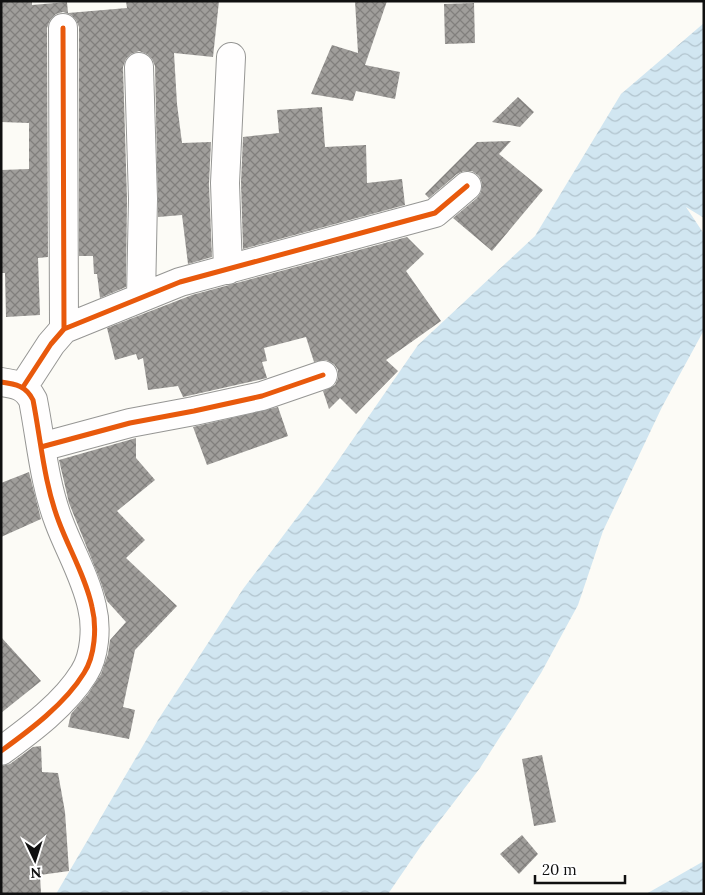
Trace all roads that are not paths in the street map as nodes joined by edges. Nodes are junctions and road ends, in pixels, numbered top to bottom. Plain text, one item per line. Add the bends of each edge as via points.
1 (62, 28) dead end
2 (232, 57) dead end
3 (139, 66) dead end
4 (467, 186) dead end
5 (228, 270) junction
6 (141, 297) junction
7 (64, 329) junction
8 (323, 375) dead end
9 (12, 384) edge
10 (40, 447) junction
11 (1, 750) edge

1 - 7 street
2 - 5 street via 225,182
3 - 6 street via 143,199
4 - 5 street via 435,214
5 - 6 street via 180,282
6 - 7 street
7 - 9 street
8 - 10 street via 262,396 130,423
9 - 10 street via 29,392 33,400
10 - 11 street via 58,522 92,607 92,652 85,672 72,690 32,728

